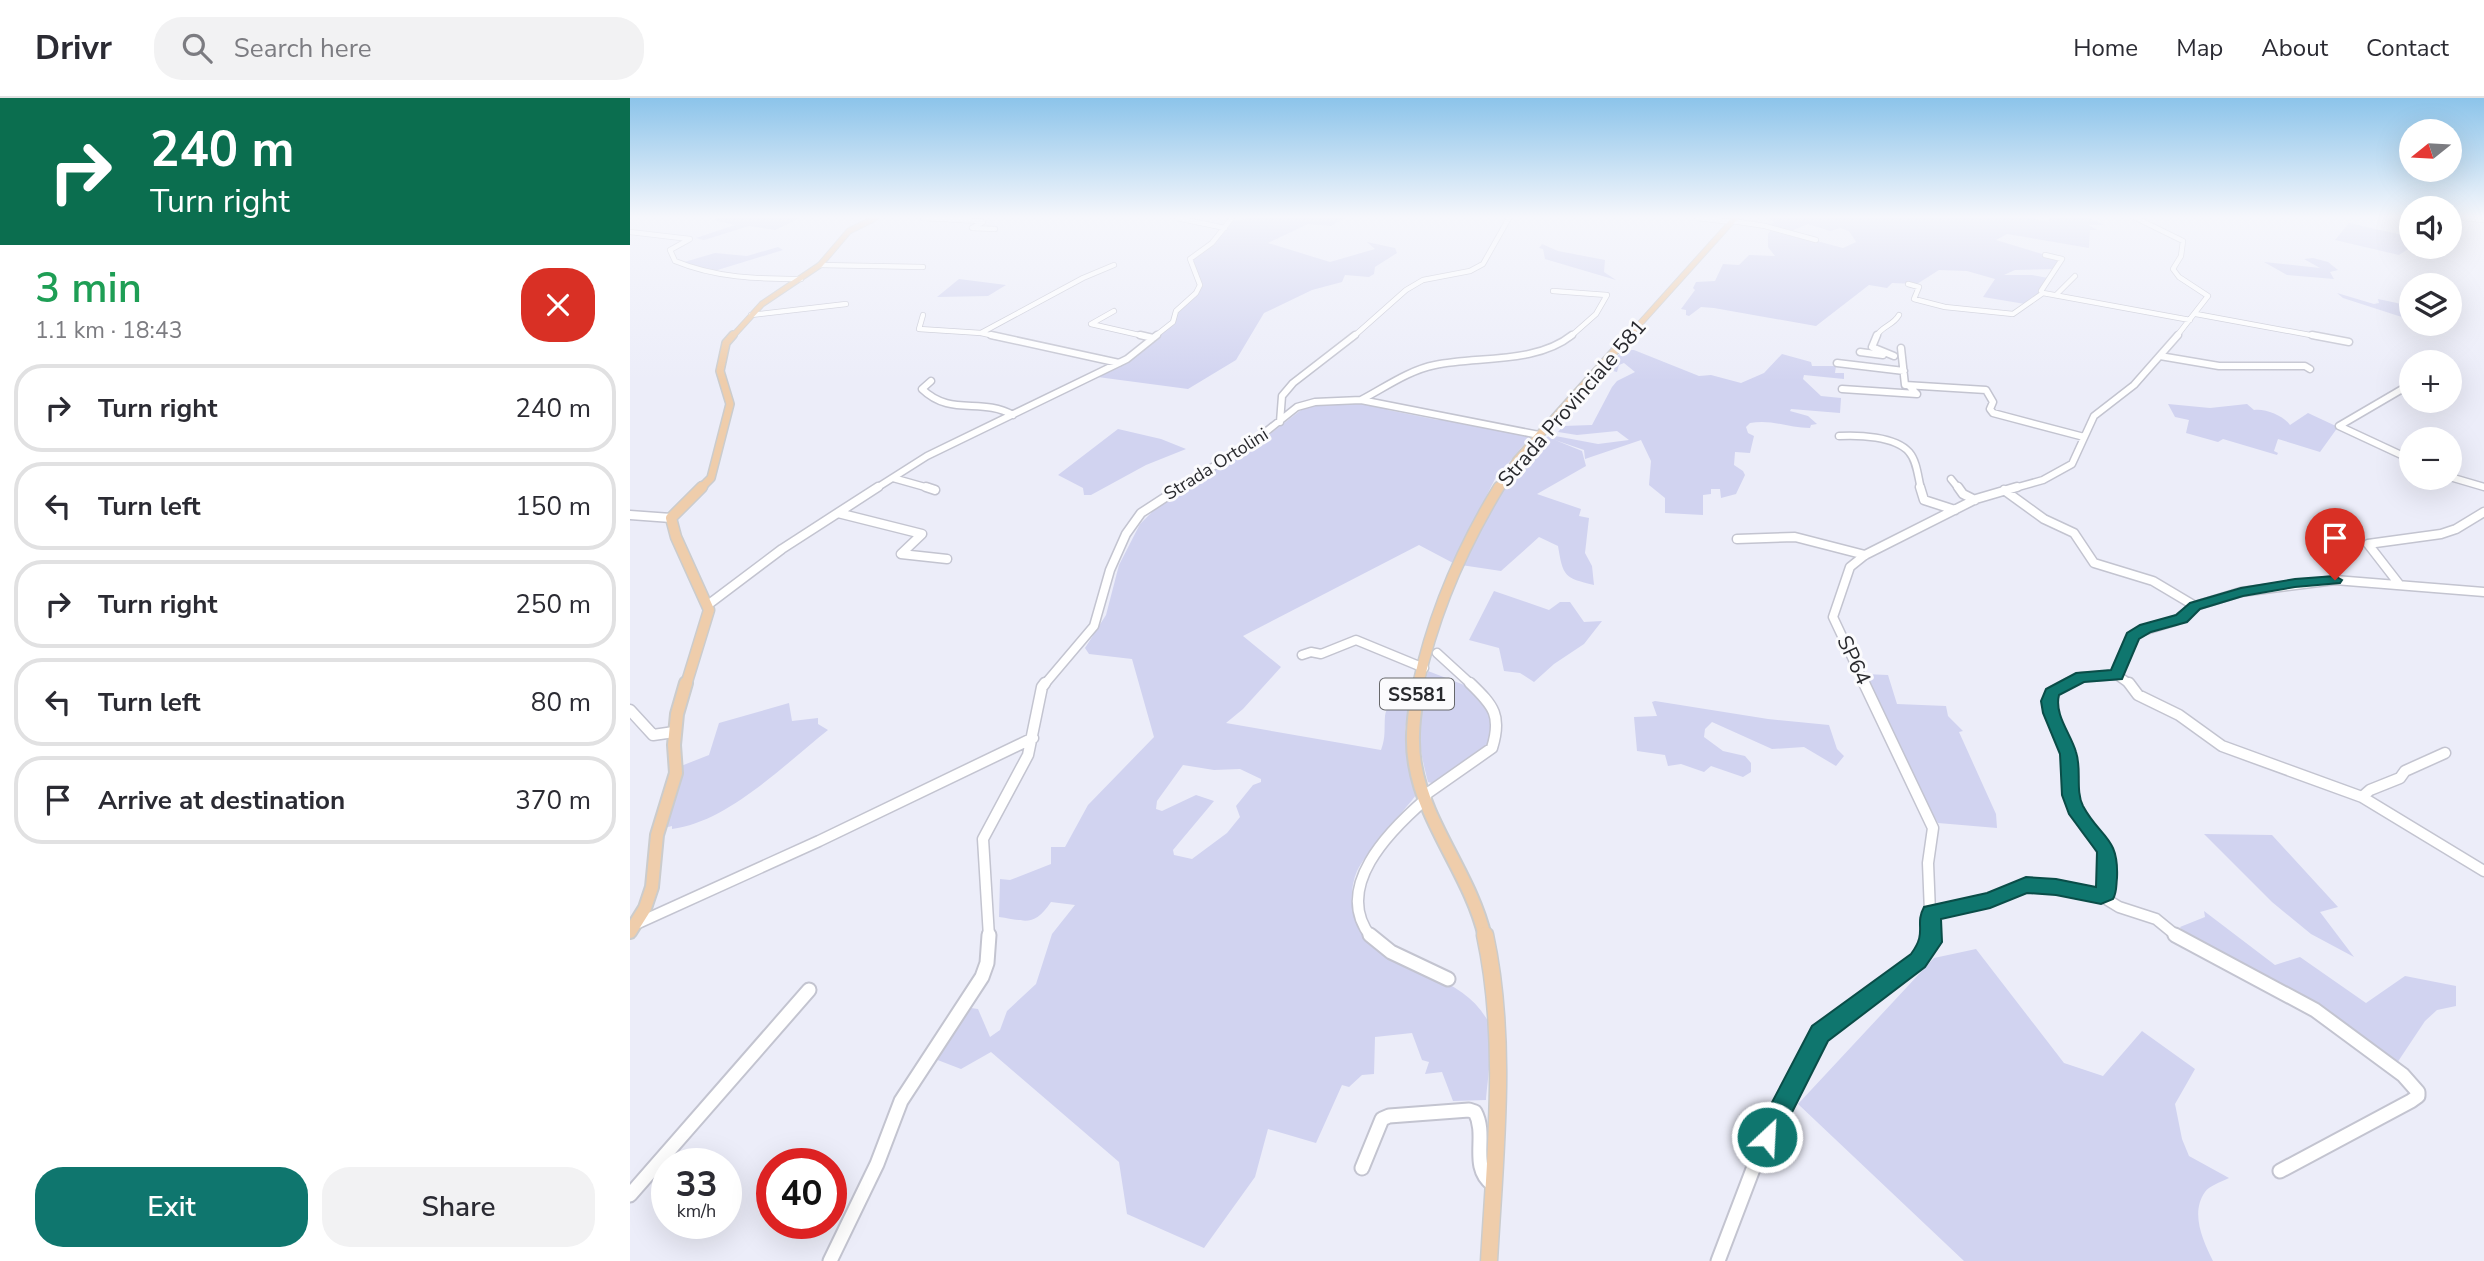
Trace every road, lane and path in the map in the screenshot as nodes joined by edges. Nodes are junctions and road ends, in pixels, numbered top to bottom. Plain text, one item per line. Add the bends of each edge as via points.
1 (720, 272) edge
2 (810, 272) edge
3 (1098, 272) edge
4 (1195, 272) edge
5 (1466, 272) edge
6 (1686, 272) edge
7 (2053, 272) edge
8 (2175, 272) edge
9 (2075, 276) dead end
10 (801, 279) junction
11 (1908, 284) dead end
12 (1553, 291) dead end
13 (2043, 293) junction
14 (2056, 295) junction
15 (846, 304) dead end
16 (1114, 311) dead end
17 (751, 315) junction
18 (923, 315) dead end
19 (1899, 316) dead end
20 (2193, 317) junction
21 (981, 333) junction
22 (1153, 338) junction
23 (2349, 342) dead end
24 (1901, 348) dead end
25 (1860, 352) dead end
26 (2160, 356) junction
27 (1898, 357) junction
28 (1119, 363) junction
29 (1837, 363) dead end
30 (2310, 369) dead end
31 (1904, 371) junction
32 (931, 381) dead end
33 (1909, 386) junction
34 (1842, 389) dead end
35 (2399, 391) edge
36 (1361, 400) junction
37 (1013, 415) junction
38 (1280, 422) junction
39 (1539, 435) junction
40 (1839, 436) dead end
41 (2084, 438) junction
42 (2399, 454) edge
43 (893, 478) junction
44 (1951, 479) dead end
45 (2462, 481) edge
46 (2484, 487) edge
47 (935, 490) dead end
48 (2004, 490) junction
49 (1975, 500) junction
50 (1955, 510) junction
51 (2484, 512) edge
52 (838, 513) junction
53 (630, 515) edge
54 (671, 518) junction
55 (1737, 539) dead end
56 (1865, 555) junction
57 (947, 559) dead end
58 (2399, 584) junction
59 (2484, 592) edge
60 (709, 604) junction
61 (2195, 606) junction
62 (1437, 653) dead end
63 (1302, 655) dead end
64 (1423, 668) junction
65 (2117, 675) junction
66 (630, 710) edge
67 (674, 732) junction
68 (1033, 738) junction
69 (2445, 753) dead end
70 (1425, 797) junction
71 (2362, 797) junction
72 (2484, 871) edge
73 (2101, 896) junction
74 (643, 912) joint
75 (1931, 913) junction
76 (632, 925) edge
77 (1448, 979) dead end
78 (809, 990) dead end
79 (1362, 1167) dead end
80 (2280, 1171) dead end
81 (1492, 1184) junction
82 (630, 1195) edge
83 (830, 1261) edge
84 (1489, 1261) edge
85 (1718, 1261) edge

1 - 10 street
2 - 10 main road
3 - 21 street
4 - 22 street via 1200,285 1196,293
5 - 38 street via 1423,280 1406,290 1293,383 1282,396
6 - 39 main road, Strada Provinciale 581 / SS581
7 - 13 street
8 - 20 street via 2208,296
9 - 14 street
10 - 17 main road
11 - 13 street via 1919,287 1914,299 1919,303 2009,314
12 - 36 street via 1607,295 1596,314 1554,346 1433,365
13 - 14 street
14 - 20 street
15 - 17 street
16 - 22 street via 1091,324
17 - 54 main road via 723,349 721,377 730,404 710,478
18 - 21 street via 919,329
19 - 27 street via 1879,331 1872,347
20 - 23 street
20 - 26 street, SP64 / SP64
21 - 28 street
22 - 28 street
24 - 27 street
25 - 27 street
26 - 30 street via 2219,366
26 - 41 street, SP64 / SP64 via 2134,385 2094,416
27 - 31 street
28 - 37 street
29 - 31 street
31 - 33 street
32 - 37 street via 922,389 935,402 996,407
33 - 34 street via 1917,394
33 - 41 street via 1986,390 1993,413
35 - 42 street via 2339,426
36 - 38 street, Strada Ortolini via 1310,403 1297,407
36 - 39 street, Strada Ortolini
37 - 43 street via 927,456
38 - 68 street, Strada Ortolini via 1151,505 1133,523 1110,570 1094,625 1040,692
39 - 64 main road, Strada Provinciale 581 / SS581 via 1498,488 1470,537 1437,617
40 - 50 street via 1879,440 1906,449 1924,500
41 - 48 street, SP64 / SP64 via 2076,460 2066,469
43 - 47 street
43 - 52 street
44 - 49 street via 1963,495
45 - 46 street
48 - 49 street, SP64 / SP64
48 - 61 street via 2044,519 2074,533 2094,563 2153,581
49 - 50 street, SP64 / SP64
50 - 56 street, SP64 / SP64
51 - 58 street via 2434,536 2368,544
52 - 57 street via 922,534 901,554
52 - 60 street
53 - 54 street
54 - 60 main road
55 - 56 street via 1795,537
56 - 75 street, SP64 / SP64 via 1850,567 1833,617 1933,828 1928,863
58 - 59 street
58 - 61 street via 2295,583
60 - 67 main road
61 - 65 street via 2181,618 2133,636
62 - 70 street via 1488,702 1498,724 1492,748
63 - 64 street via 1321,654 1356,640
64 - 70 main road, Strada Provinciale 581 / SS581 via 1413,729 1414,761
65 - 71 street via 2138,695 2179,715 2222,746
65 - 73 street via 2081,677 2050,696 2051,713 2069,754 2075,809 2108,858 2106,894
66 - 67 street via 653,735
67 - 74 main road via 676,773 657,835 652,887
68 - 76 street
68 - 83 street, Strada Ortolini via 1022,770 983,839 989,940 982,977 901,1101 877,1164
69 - 71 street
70 - 77 street via 1368,860 1359,890 1359,917 1377,943
70 - 81 main road, Strada Provinciale 581 / SS581 via 1479,906 1486,937 1499,1051
71 - 72 street
73 - 75 street via 2026,885 1990,900
73 - 80 street via 2156,919 2182,941 2302,1002 2403,1075 2418,1092 2378,1120
74 - 76 street
75 - 85 street, SP64 / SP64 via 1931,942 1918,960 1833,1022 1813,1045 1758,1156
78 - 82 street
79 - 81 street via 1382,1119 1469,1110 1481,1122 1480,1171
81 - 84 main road, Strada Provinciale 581 / SS581

